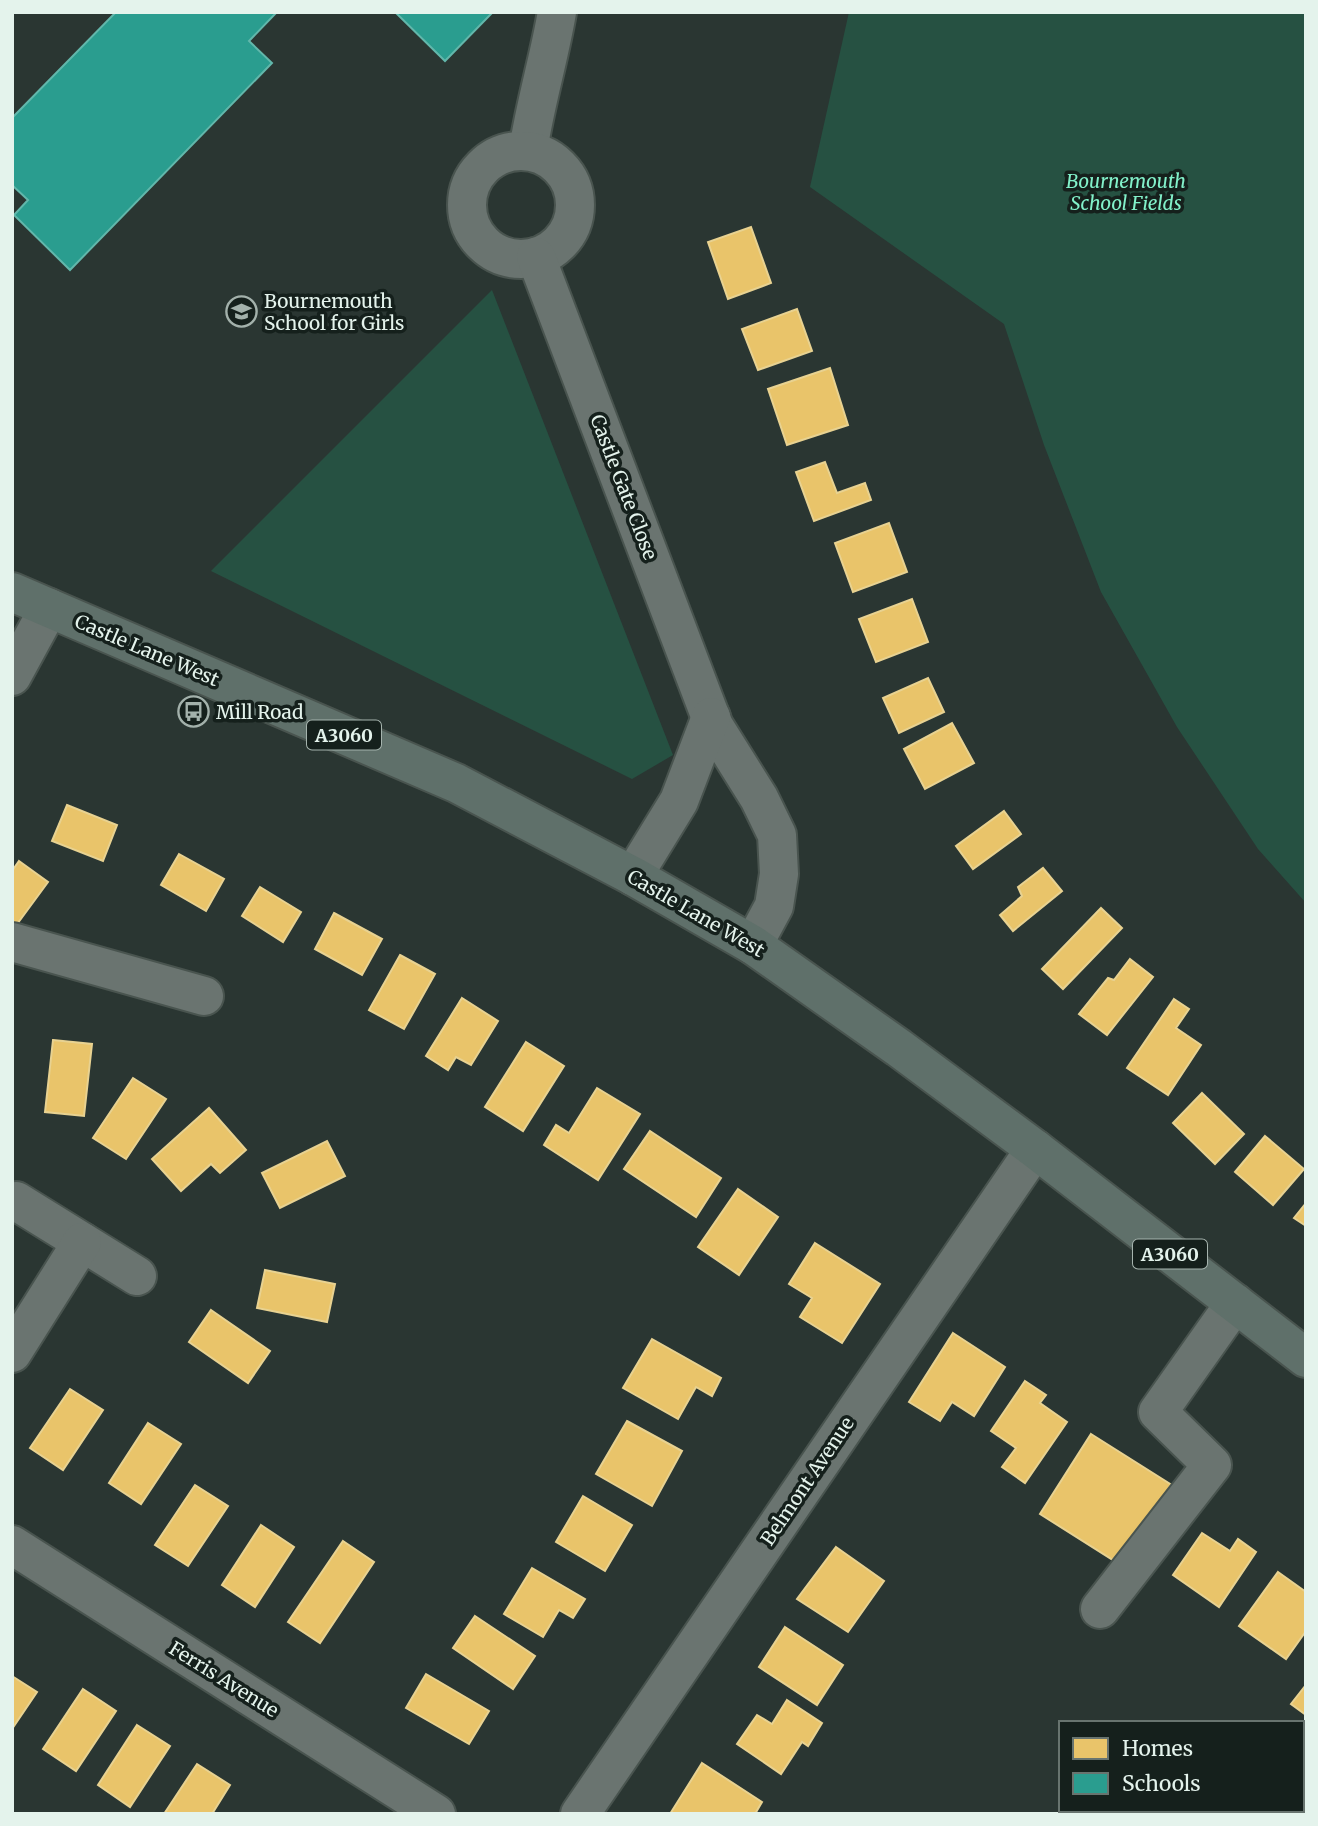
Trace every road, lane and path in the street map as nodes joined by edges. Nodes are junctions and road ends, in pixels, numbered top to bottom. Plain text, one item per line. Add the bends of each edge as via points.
1 (557, 12) edge
2 (528, 151) junction
3 (536, 257) junction
4 (12, 592) edge
5 (49, 608) junction
6 (12, 676) edge
7 (711, 717) junction
8 (633, 876) junction
9 (12, 942) edge
10 (753, 944) junction
11 (204, 996) dead end
12 (1035, 1149) junction
13 (16, 1201) dead end
14 (82, 1242) junction
15 (136, 1276) dead end
16 (1235, 1303) junction
17 (12, 1353) edge
18 (1306, 1358) edge
19 (12, 1545) edge
20 (1100, 1609) dead end
21 (436, 1814) edge
22 (580, 1814) edge

1 - 2 street
2 - 3 street via 561,168 575,195 570,228 559,244
2 - 3 street via 496,156 481,167 467,195 466,209 471,227 488,248 505,257
3 - 7 street, Castle Gate Close
4 - 5 main road, Castle Lane West / A3060
5 - 6 street
5 - 8 main road, Castle Lane West / A3060 via 456,783
7 - 8 street via 679,801
7 - 10 street, Castle Gate Close via 777,835 779,873 774,906
8 - 10 main road, Castle Lane West / A3060
9 - 11 street
10 - 12 main road, Castle Lane West / A3060
12 - 16 main road, Castle Lane West / A3060
12 - 22 street, Belmont Avenue
13 - 14 street
14 - 15 street
14 - 17 street
16 - 18 main road, Castle Lane West / A3060
16 - 20 street via 1158,1412 1212,1465
19 - 21 street, Ferris Avenue

